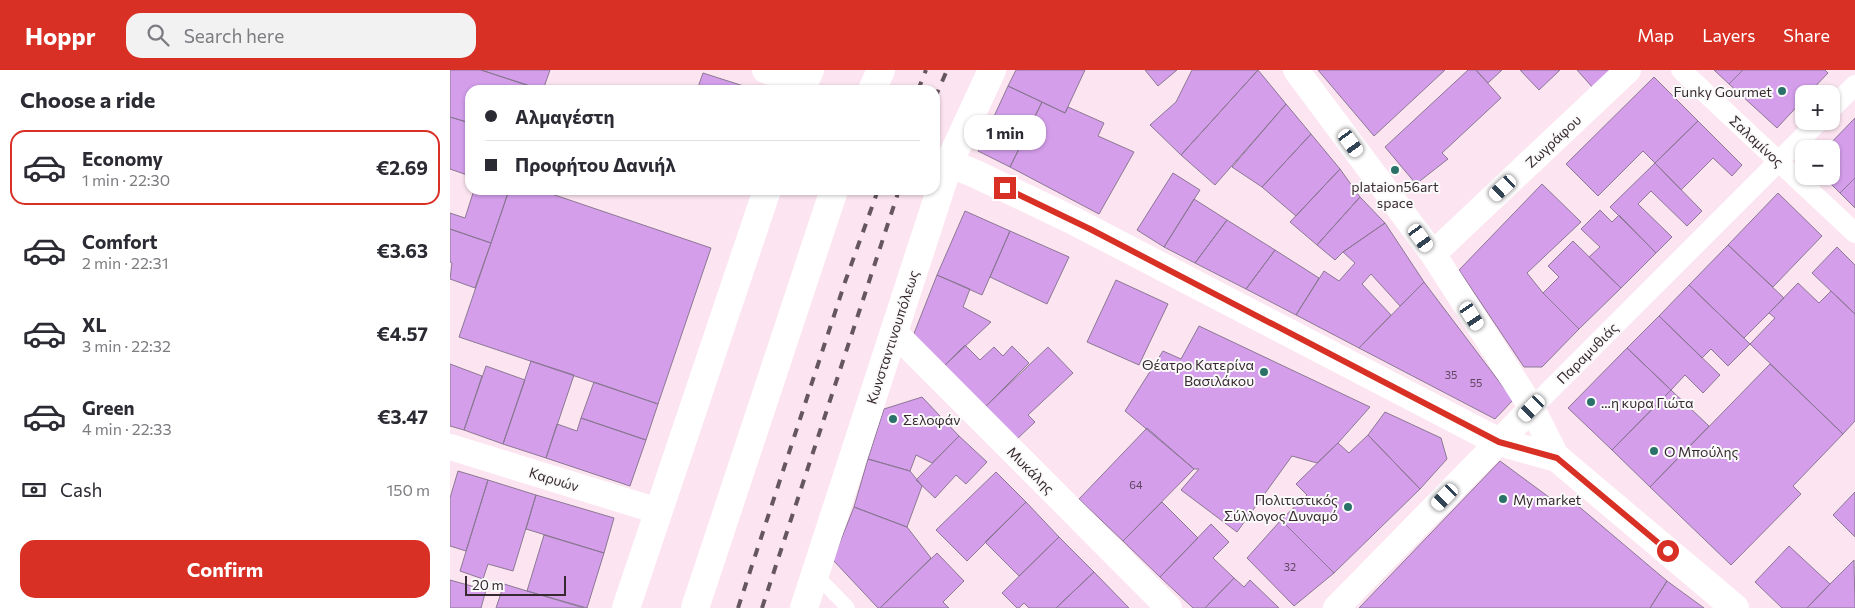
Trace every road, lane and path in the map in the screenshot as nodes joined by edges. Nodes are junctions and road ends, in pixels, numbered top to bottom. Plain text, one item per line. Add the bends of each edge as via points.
1 (765, 70) edge
2 (882, 70) edge
3 (992, 70) edge
4 (1296, 70) edge
5 (1628, 70) edge
6 (1681, 70) edge
7 (805, 81) edge
8 (874, 85) edge
9 (1855, 85) edge
10 (1840, 100) edge
11 (1810, 130) edge
12 (1780, 162) junction
13 (949, 163) junction
14 (940, 191) edge
15 (765, 195) edge
16 (832, 195) edge
17 (939, 195) edge
18 (1855, 233) edge
19 (1433, 254) junction
20 (894, 332) junction
21 (1532, 408) junction
22 (1499, 442) junction
23 (450, 447) edge
24 (1557, 458) junction
25 (658, 512) junction
26 (815, 574) junction
27 (626, 608) edge
28 (695, 608) edge
29 (804, 608) edge
30 (848, 608) edge
31 (1169, 608) edge
32 (1336, 608) edge
33 (1736, 608) edge

1 - 7 street
2 - 8 street
3 - 13 street, Κωνσταντινουπόλεως
4 - 19 street
5 - 19 street, Ζωγράφου
6 - 12 street, Σαλαμίνος
9 - 10 street
11 - 12 street, Παραμυθιάς
12 - 18 street, Σαλαμίνος
12 - 21 street, Παραμυθιάς
13 - 14 street, Κωνσταντινουπόλεως
13 - 22 street via 1056,212
15 - 25 street
16 - 28 street
17 - 20 street, Κωνσταντινουπόλεως
19 - 21 street
20 - 26 street, Κωνσταντινουπόλεως
20 - 31 street, Μυκάλης
21 - 22 street, Παραμυθιάς
21 - 24 street
22 - 24 street
22 - 32 street, Παραμυθιάς
23 - 25 street, Καρυών
24 - 33 street
25 - 27 street
26 - 29 street, Κωνσταντινουπόλεως
26 - 30 lane

